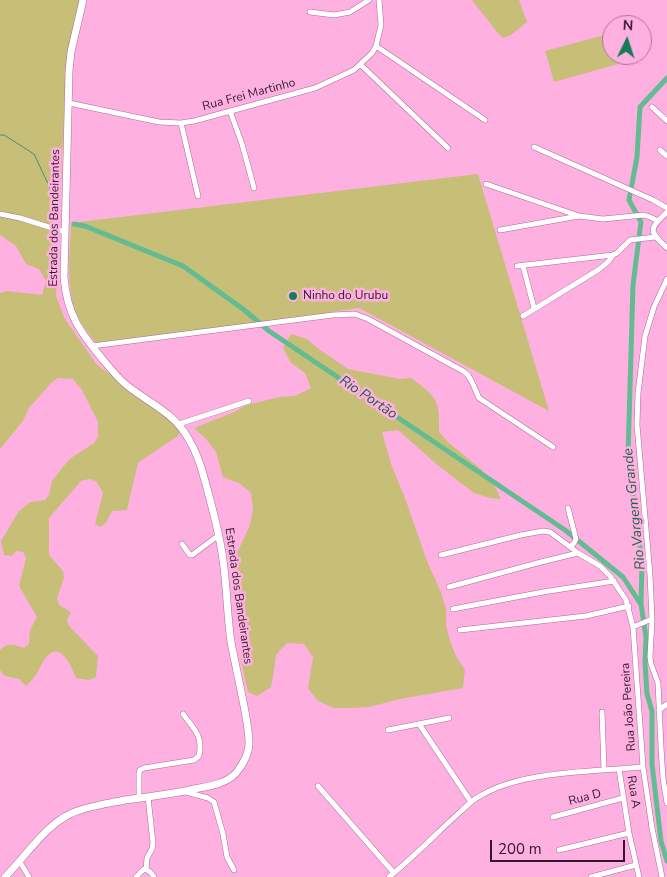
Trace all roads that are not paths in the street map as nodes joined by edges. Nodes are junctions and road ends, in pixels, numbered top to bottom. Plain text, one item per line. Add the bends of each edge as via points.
1 (83, 0) edge
2 (369, 0) edge
3 (379, 0) edge
4 (310, 12) dead end
5 (376, 46) junction
6 (361, 65) junction
7 (69, 103) junction
8 (652, 107) dead end
9 (230, 111) junction
10 (484, 120) dead end
11 (667, 120) edge
12 (182, 123) junction
13 (534, 147) dead end
14 (448, 148) dead end
15 (660, 150) dead end
16 (667, 156) edge
17 (486, 184) dead end
18 (254, 188) dead end
19 (198, 196) dead end
20 (667, 208) edge
21 (667, 212) edge
22 (0, 214) edge
23 (580, 216) junction
24 (658, 221) junction
25 (500, 230) dead end
26 (66, 232) junction
27 (655, 237) junction
28 (667, 248) edge
29 (613, 255) junction
30 (667, 279) edge
31 (534, 308) junction
32 (523, 316) dead end
33 (92, 346) junction
34 (248, 401) dead end
35 (179, 424) junction
36 (553, 446) dead end
37 (568, 508) dead end
38 (219, 535) junction
39 (573, 542) junction
40 (182, 544) dead end
41 (580, 554) junction
42 (440, 555) dead end
43 (614, 581) junction
44 (449, 587) dead end
45 (629, 606) junction
46 (453, 609) dead end
47 (649, 620) junction
48 (636, 626) junction
49 (460, 630) dead end
50 (667, 704) edge
51 (659, 710) junction
52 (602, 712) dead end
53 (183, 714) dead end
54 (450, 718) dead end
55 (419, 724) junction
56 (388, 730) dead end
57 (643, 767) junction
58 (619, 769) junction
59 (604, 770) junction
60 (318, 786) dead end
61 (183, 791) junction
62 (148, 797) junction
63 (139, 798) junction
64 (623, 798) junction
65 (471, 802) junction
66 (667, 803) edge
67 (553, 817) dead end
68 (629, 833) junction
69 (560, 850) dead end
70 (20, 862) junction
71 (636, 865) junction
72 (146, 870) junction
73 (234, 870) dead end
74 (391, 875) edge
75 (5, 877) edge
76 (29, 877) edge
77 (136, 877) edge
78 (154, 877) edge
79 (591, 877) edge
80 (639, 877) edge
81 (662, 877) edge

1 - 7 main road, Estrada dos Bandeirantes via 71,52
2 - 4 street via 350,12 334,15
3 - 5 street, Rua Frei Martinho via 381,25
5 - 6 street, Rua Frei Martinho
5 - 10 street
6 - 9 street, Rua Frei Martinho via 345,76 315,88
6 - 14 street
7 - 12 street, Rua Frei Martinho via 159,122
7 - 26 main road, Estrada dos Bandeirantes
8 - 11 street
9 - 12 street, Rua Frei Martinho
9 - 18 street
12 - 19 street
13 - 20 street
15 - 16 street
17 - 23 street
21 - 24 street
22 - 26 street
23 - 24 street via 603,219 644,215
23 - 25 street
24 - 27 street via 653,229
26 - 33 main road, Estrada dos Bandeirantes via 66,298 75,322
27 - 28 street
27 - 29 street via 632,239
29 - 31 street via 598,270
29 - 31 street via 520,266
30 - 47 street via 646,331 638,401 637,438 646,526
31 - 32 street
33 - 35 main road, Estrada dos Bandeirantes via 123,382
33 - 36 street via 355,314 464,371 479,398
34 - 35 street
35 - 38 main road, Estrada dos Bandeirantes via 197,456
37 - 39 street
38 - 40 street via 190,555
38 - 61 main road, Estrada dos Bandeirantes via 231,639 249,736 248,748 240,768 230,778
39 - 41 street, Rua João Pereira
39 - 42 street, Rua João Pereira via 543,531
41 - 43 street, Rua João Pereira via 600,566
41 - 44 street
43 - 45 street, Rua João Pereira
43 - 46 street
45 - 48 street, Rua João Pereira
45 - 49 street via 586,616
47 - 48 street
47 - 51 street via 650,657 658,683
48 - 57 street, Rua João Pereira
50 - 51 street
51 - 66 street
52 - 59 street
53 - 63 street via 200,739 199,756 194,760 140,770
54 - 55 street
55 - 56 street
55 - 65 street
57 - 58 street
57 - 81 street, Rua João Pereira
58 - 59 street
58 - 64 street, Rua A
59 - 65 street via 523,779 507,783
60 - 74 street
61 - 62 main road, Estrada dos Bandeirantes
61 - 73 street via 214,802 227,857
62 - 63 main road, Estrada dos Bandeirantes
62 - 72 street via 153,843
63 - 70 main road, Estrada dos Bandeirantes via 96,805 64,817 51,826
64 - 67 street, Rua D
64 - 68 street, Rua A
65 - 74 street
68 - 69 street
68 - 71 street, Rua A
70 - 75 main road, Estrada dos Bandeirantes
70 - 76 street
71 - 79 street
71 - 80 street, Rua A
72 - 77 street
72 - 78 street

